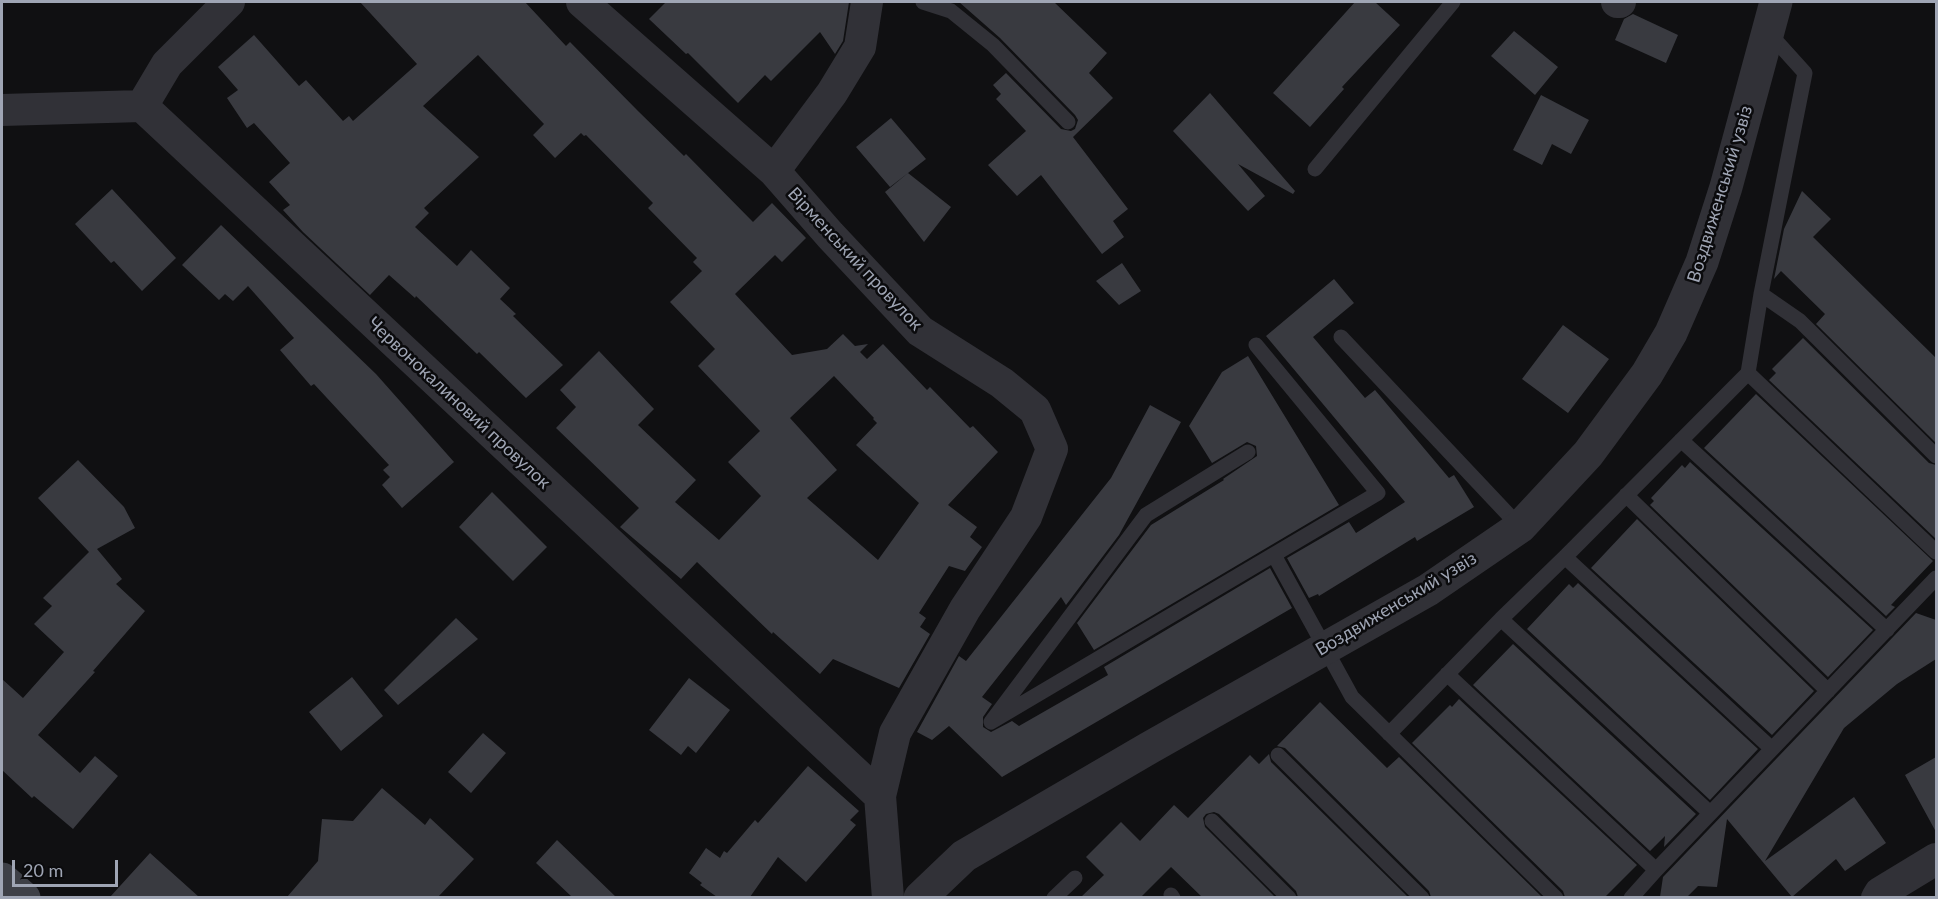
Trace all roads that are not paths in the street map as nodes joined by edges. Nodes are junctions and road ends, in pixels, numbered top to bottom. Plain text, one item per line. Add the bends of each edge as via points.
1 (229, 2) edge
2 (582, 2) edge
3 (867, 2) edge
4 (923, 2) edge
5 (1453, 2) edge
6 (1772, 16) edge
7 (142, 106) junction
8 (2, 110) edge
9 (1068, 122) dead end
10 (1315, 168) dead end
11 (774, 171) junction
12 (1761, 294) junction
13 (1341, 338) dead end
14 (1256, 345) dead end
15 (1748, 373) junction
16 (1681, 440) junction
17 (1248, 452) dead end
18 (1936, 456) edge
19 (1626, 495) junction
20 (1520, 527) junction
21 (1936, 552) edge
22 (1275, 555) junction
23 (1566, 557) junction
24 (1936, 578) edge
25 (1501, 619) junction
26 (1887, 630) junction
27 (1325, 648) junction
28 (1447, 675) junction
29 (1828, 691) junction
30 (1389, 734) junction
31 (1772, 749) junction
32 (1278, 755) dead end
33 (880, 796) junction
34 (1710, 813) junction
35 (1212, 821) dead end
36 (1936, 859) edge
37 (1656, 870) junction
38 (1075, 878) dead end
39 (2, 879) edge
40 (24, 897) edge
41 (888, 897) edge
42 (920, 897) edge
43 (1054, 897) edge
44 (1290, 897) edge
45 (1422, 897) edge
46 (1556, 897) edge
47 (1631, 897) edge
48 (1877, 897) edge

1 - 7 street via 167,64
2 - 11 street, Вірменський провулок
3 - 11 street via 860,46 832,93
4 - 9 lane via 951,11 993,45
5 - 10 lane
6 - 12 lane via 1805,73
6 - 20 street, Воздвиженський узвіз via 1726,187 1702,262 1671,333 1647,374 1588,454
7 - 8 street
7 - 33 street, Червонокалиновий провулок
11 - 33 street, Вірменський провулок via 920,331 1002,383 1035,410 1052,449 1026,516 965,609 895,733
12 - 15 lane
12 - 18 lane via 1800,321
13 - 20 lane
14 - 22 lane via 1378,493
15 - 16 lane
15 - 21 lane
16 - 19 lane
16 - 26 lane
17 - 22 lane via 1146,515 990,722
19 - 23 lane
19 - 29 lane
20 - 27 street, Воздвиженський узвіз via 1428,590
22 - 27 lane
23 - 25 lane
23 - 31 lane
24 - 26 lane
25 - 28 lane
25 - 34 lane
26 - 29 lane
27 - 30 lane via 1352,697
27 - 42 street, Воздвиженський узвіз via 964,856
28 - 30 lane
28 - 37 lane
29 - 31 lane
30 - 46 lane
31 - 34 lane
32 - 45 lane
33 - 41 street, Вірменський провулок
34 - 37 lane
35 - 44 lane
36 - 48 street
37 - 47 lane
38 - 43 lane
39 - 40 main road

